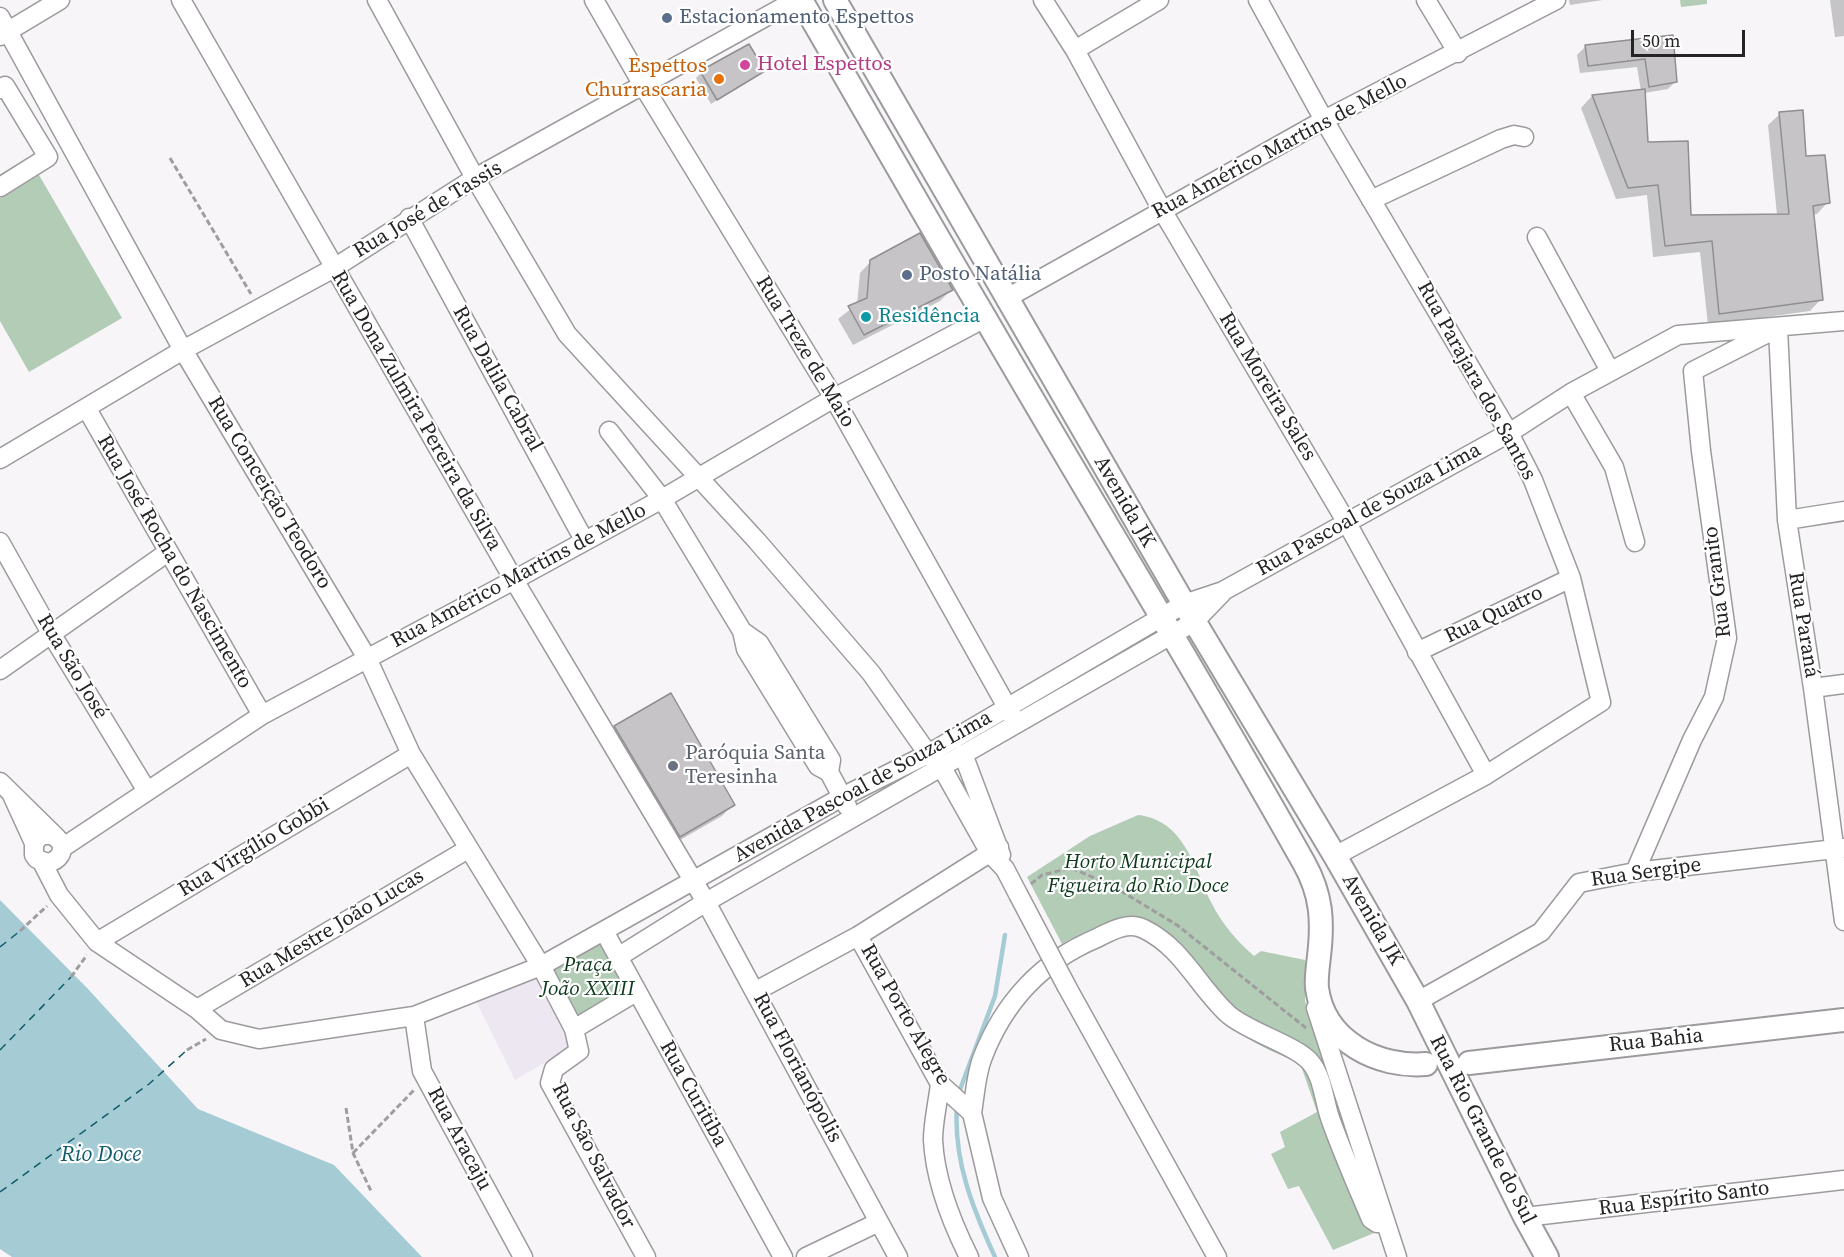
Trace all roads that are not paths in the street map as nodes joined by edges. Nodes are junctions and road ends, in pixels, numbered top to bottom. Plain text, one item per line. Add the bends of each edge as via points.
1 (60, 0) edge
2 (181, 0) edge
3 (377, 0) edge
4 (594, 0) edge
5 (796, 0) edge
6 (801, 0) edge
7 (835, 0) edge
8 (1043, 0) edge
9 (1158, 0) edge
10 (1258, 0) edge
11 (1426, 0) edge
12 (1556, 0) edge
13 (3, 28) edge
14 (1075, 50) junction
15 (1458, 53) junction
16 (644, 87) junction
17 (0, 89) edge
18 (1324, 120) junction
19 (1524, 137) dead end
20 (475, 178) junction
21 (0, 187) edge
22 (1371, 200) junction
23 (1162, 210) junction
24 (409, 218) junction
25 (1537, 237) dead end
26 (334, 268) junction
27 (1007, 298) junction
28 (985, 318) junction
29 (1844, 321) edge
30 (1778, 328) junction
31 (183, 350) junction
32 (1610, 371) junction
33 (1571, 393) junction
34 (834, 398) junction
35 (87, 409) junction
36 (609, 431) dead end
37 (1509, 433) junction
38 (0, 459) edge
39 (697, 478) junction
40 (662, 499) junction
41 (1844, 511) edge
42 (1787, 520) junction
43 (1347, 524) junction
44 (584, 540) junction
45 (0, 542) edge
46 (1635, 542) dead end
47 (168, 552) junction
48 (1571, 578) junction
49 (514, 580) junction
50 (1189, 613) junction
51 (1168, 625) junction
52 (52, 635) junction
53 (1417, 652) junction
54 (367, 658) junction
55 (0, 670) edge
56 (1844, 684) edge
57 (1813, 688) junction
58 (262, 715) junction
59 (1012, 716) junction
60 (411, 754) junction
61 (963, 754) junction
62 (935, 760) junction
63 (1486, 775) junction
64 (6, 788) edge
65 (147, 791) junction
66 (842, 797) junction
67 (854, 817) junction
68 (34, 843) junction
69 (60, 843) junction
70 (1840, 848) edge
71 (468, 849) junction
72 (994, 850) junction
73 (1335, 856) junction
74 (42, 862) junction
75 (1635, 872) junction
76 (692, 881) junction
77 (706, 902) junction
78 (1844, 921) edge
79 (604, 931) junction
80 (858, 936) junction
81 (97, 942) junction
82 (618, 957) junction
83 (541, 966) junction
84 (1317, 987) junction
85 (756, 991) junction
86 (636, 992) junction
87 (1418, 1001) junction
88 (197, 1009) junction
89 (414, 1016) junction
90 (1844, 1020) edge
91 (574, 1029) junction
92 (1469, 1063) dead end
93 (1426, 1064) dead end
94 (940, 1084) junction
95 (972, 1113) junction
96 (1844, 1180) edge
97 (1524, 1217) junction
98 (879, 1222) junction
99 (1386, 1223) junction
100 (523, 1257) edge
101 (646, 1257) edge
102 (783, 1257) edge
103 (807, 1257) edge
104 (898, 1257) edge
105 (969, 1257) edge
106 (1019, 1257) edge
107 (1217, 1257) edge
108 (1397, 1257) edge
109 (1547, 1257) edge

1 - 13 street
2 - 26 street, Rua Dona Zulmira Pereira da Silva
3 - 20 street
4 - 16 street, Rua Treze de Maio
5 - 16 street, Rua José de Tassis
6 - 28 main road, Avenida JK
7 - 27 main road, Avenida JK
8 - 14 street, Rua Moreira Sales
9 - 14 street
10 - 18 street, Rua Parajara dos Santos
11 - 15 street
12 - 15 street, Rua Américo Martins de Mello
13 - 31 street, Rua Conceição Teodoro
14 - 23 street, Rua Moreira Sales
15 - 18 street, Rua Américo Martins de Mello
16 - 20 street, Rua José de Tassis
16 - 34 street, Rua Treze de Maio
17 - 21 street via 5,86 48,157
18 - 22 street, Rua Parajara dos Santos
18 - 23 street, Rua Américo Martins de Mello
19 - 22 street via 1502,139
20 - 24 street, Rua José de Tassis
20 - 39 street via 567,334
22 - 37 street, Rua Parajara dos Santos
23 - 27 street, Rua Américo Martins de Mello
23 - 43 street, Rua Moreira Sales
24 - 26 street, Rua José de Tassis
24 - 44 street, Rua Dalila Cabral
25 - 32 street
26 - 31 street, Rua José de Tassis
26 - 49 street, Rua Dona Zulmira Pereira da Silva
27 - 50 main road, Avenida JK
28 - 34 street, Rua Américo Martins de Mello
28 - 51 main road, Avenida JK
29 - 30 street, Rua Pascoal de Souza Lima
30 - 32 street, Rua Pascoal de Souza Lima via 1678,336
30 - 42 street, Rua Paraná
30 - 75 street, Rua Granito via 1693,371 1727,638 1714,697
31 - 35 street, Rua José de Tassis
31 - 54 street, Rua Conceição Teodoro
32 - 33 street, Rua Pascoal de Souza Lima
33 - 37 street, Rua Pascoal de Souza Lima
33 - 46 street via 1614,468
34 - 39 street, Rua Américo Martins de Mello
34 - 59 street, Rua Treze de Maio
35 - 38 street, Rua José de Tassis
35 - 47 street, Rua José Rocha do Nascimento
36 - 40 street
37 - 43 street, Rua Pascoal de Souza Lima
37 - 48 street, Rua Parajara dos Santos via 1533,480
39 - 40 street, Rua Américo Martins de Mello
39 - 62 street via 871,673
40 - 44 street, Rua Américo Martins de Mello
40 - 66 street via 742,631 759,643 831,760 829,772
41 - 42 street
42 - 57 street, Rua Paraná
43 - 50 street, Rua Pascoal de Souza Lima
43 - 53 street, Rua Moreira Sales
44 - 49 street, Rua Américo Martins de Mello
45 - 52 street, Rua São José
47 - 52 street
47 - 58 street, Rua José Rocha do Nascimento
48 - 53 street, Rua Quatro
48 - 63 street, Rua Parajara dos Santos via 1601,702
49 - 54 street, Rua Américo Martins de Mello
49 - 76 street, Rua Dona Zulmira Pereira da Silva
50 - 51 street, Avenida Pascoal de Souza Lima
50 - 73 main road, Avenida JK
51 - 59 street, Avenida Pascoal de Souza Lima
51 - 84 main road, Avenida JK via 1307,868 1323,920
52 - 55 street
52 - 65 street, Rua São José
53 - 63 street, Rua Moreira Sales
54 - 58 street, Rua Américo Martins de Mello
54 - 60 street, Rua Conceição Teodoro
56 - 57 street
57 - 70 street, Rua Paraná
58 - 65 street, Rua Américo Martins de Mello
59 - 61 street, Avenida Pascoal de Souza Lima
59 - 62 street, Avenida Pascoal de Souza Lima
60 - 71 street, Rua Conceição Teodoro
60 - 81 street, Rua Virgílio Gobbi
61 - 62 street, Avenida Pascoal de Souza Lima
61 - 72 street
62 - 66 street, Avenida Pascoal de Souza Lima
62 - 67 street, Avenida Pascoal de Souza Lima
62 - 72 street
63 - 73 street, Rua Parajara dos Santos
64 - 68 street
64 - 69 street
65 - 69 street, Rua Américo Martins de Mello
66 - 67 street
66 - 76 street, Avenida Pascoal de Souza Lima
67 - 77 street, Avenida Pascoal de Souza Lima
68 - 69 street via 47,834
68 - 74 street via 34,855
69 - 74 street via 58,859
70 - 75 street, Rua Sergipe
70 - 78 street, Rua Paraná
71 - 83 street, Rua Conceição Teodoro
71 - 88 street, Rua Mestre João Lucas
72 - 80 street
72 - 107 street, bridge
73 - 87 main road, Avenida JK
74 - 81 street via 58,895
75 - 87 street, Rua Sergipe via 1579,883 1541,932
76 - 77 street, Rua Florianópolis
76 - 79 street, Avenida Pascoal de Souza Lima
77 - 82 street, Avenida Pascoal de Souza Lima
77 - 85 street, Rua Florianópolis
79 - 82 street, Rua Curitiba
79 - 83 street, Avenida Pascoal de Souza Lima
80 - 85 street
80 - 94 street, Rua Porto Alegre
81 - 88 street
82 - 86 street, Rua Curitiba
83 - 89 street
83 - 91 street
84 - 93 main road via 1328,1018 1358,1050 1388,1063
84 - 99 street via 1317,1016
85 - 98 street, Rua Florianópolis
86 - 91 street
86 - 102 street, Rua Curitiba
87 - 97 main road, Rua Rio Grande do Sul
88 - 89 street via 221,1030 259,1039
89 - 100 street, Rua Aracaju via 422,1071
90 - 92 main road, Rua Bahia
91 - 101 street, Rua São Salvador via 579,1051 554,1070 550,1083
94 - 95 street, Rua Porto Alegre
94 - 105 street via 933,1139 939,1177 954,1226
95 - 99 street via 981,1061 993,1034 1026,986 1047,964 1080,945 1125,926 1142,928 1176,950 1229,1015 1311,1062 1371,1219
95 - 106 street via 992,1198
96 - 97 street, Rua Espírito Santo
97 - 109 main road, Rua Rio Grande do Sul
98 - 103 street
98 - 104 street, Rua Florianópolis
99 - 108 street

